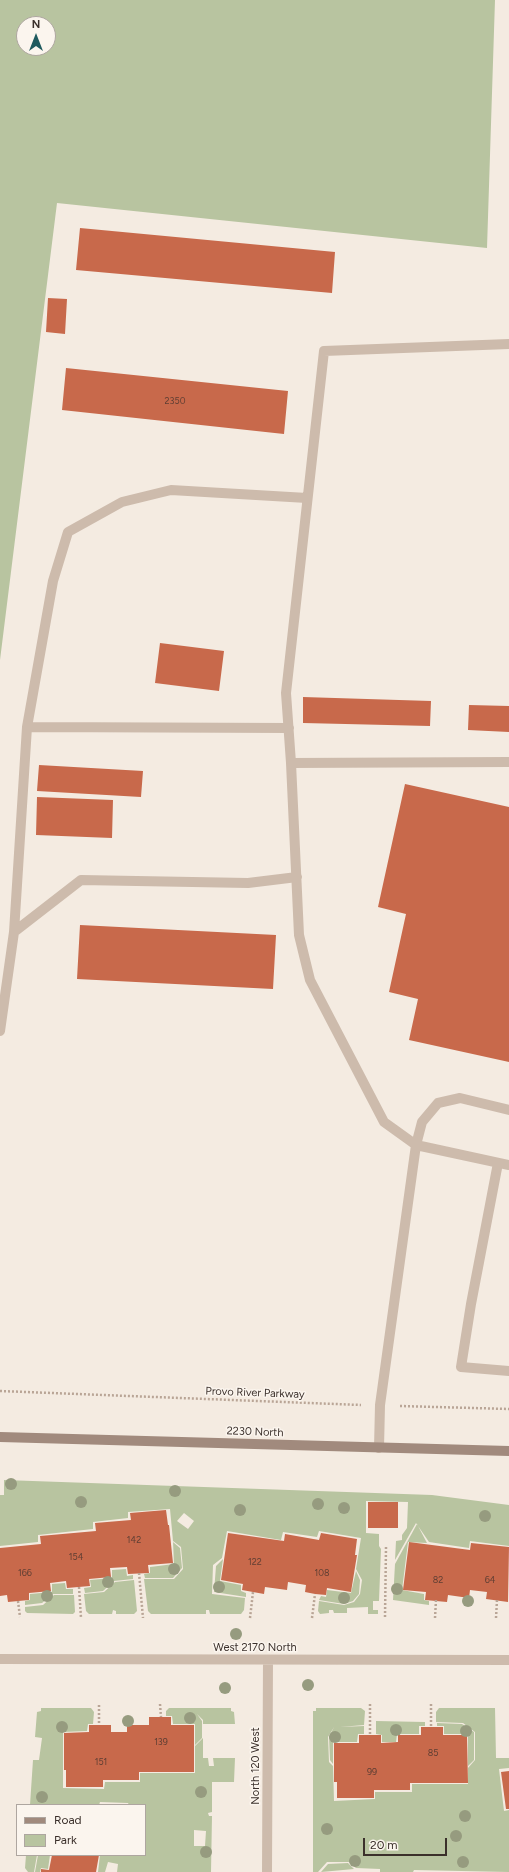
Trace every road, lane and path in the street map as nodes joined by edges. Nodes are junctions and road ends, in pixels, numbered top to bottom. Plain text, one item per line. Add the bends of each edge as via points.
1 (509, 344) edge
2 (307, 498) junction
3 (27, 727) junction
4 (288, 728) junction
5 (291, 762) junction
6 (509, 762) edge
7 (297, 877) junction
8 (14, 932) junction
9 (0, 1031) edge
10 (509, 1110) edge
11 (416, 1145) junction
12 (498, 1163) junction
13 (509, 1165) edge
14 (509, 1371) edge
15 (0, 1391) edge
16 (380, 1405) junction
17 (509, 1409) edge
18 (0, 1437) edge
19 (379, 1448) junction
20 (509, 1451) edge
21 (386, 1547) dead end
22 (139, 1573) dead end
23 (79, 1588) dead end
24 (253, 1592) dead end
25 (315, 1594) dead end
26 (436, 1600) dead end
27 (497, 1600) dead end
28 (18, 1601) dead end
29 (20, 1617) dead end
30 (385, 1617) dead end
31 (81, 1618) dead end
32 (143, 1618) dead end
33 (250, 1618) dead end
34 (312, 1618) dead end
35 (435, 1618) dead end
36 (496, 1618) dead end
37 (0, 1659) edge
38 (268, 1660) junction
39 (509, 1660) edge
40 (99, 1704) dead end
41 (160, 1704) dead end
42 (370, 1704) dead end
43 (431, 1704) dead end
44 (161, 1717) dead end
45 (99, 1725) dead end
46 (431, 1727) dead end
47 (370, 1735) dead end
48 (267, 1872) edge

1 - 2 street via 324,350
2 - 3 street via 172,490 122,502 68,532 53,581
2 - 4 street via 286,693
3 - 4 street
3 - 8 street
4 - 5 street
5 - 6 street
5 - 7 street
7 - 8 street via 248,883 81,880
7 - 11 street via 299,935 310,980 384,1122
8 - 9 street
10 - 11 street via 460,1098 438,1103 422,1122
11 - 12 street
11 - 16 street
12 - 13 street
12 - 14 street via 472,1296 462,1367
15 - 16 path, Provo River Parkway
16 - 17 path, Provo River Parkway
16 - 19 street
18 - 19 main road, 2230 North
19 - 20 main road, 2230 North
21 - 30 path
22 - 32 path
23 - 31 path
24 - 33 path
25 - 34 path
26 - 35 path
27 - 36 path
28 - 29 path
37 - 38 street, West 2170 North
38 - 39 street, West 2170 North
38 - 48 street, North 120 West
40 - 45 path
41 - 44 path
42 - 47 path
43 - 46 path

